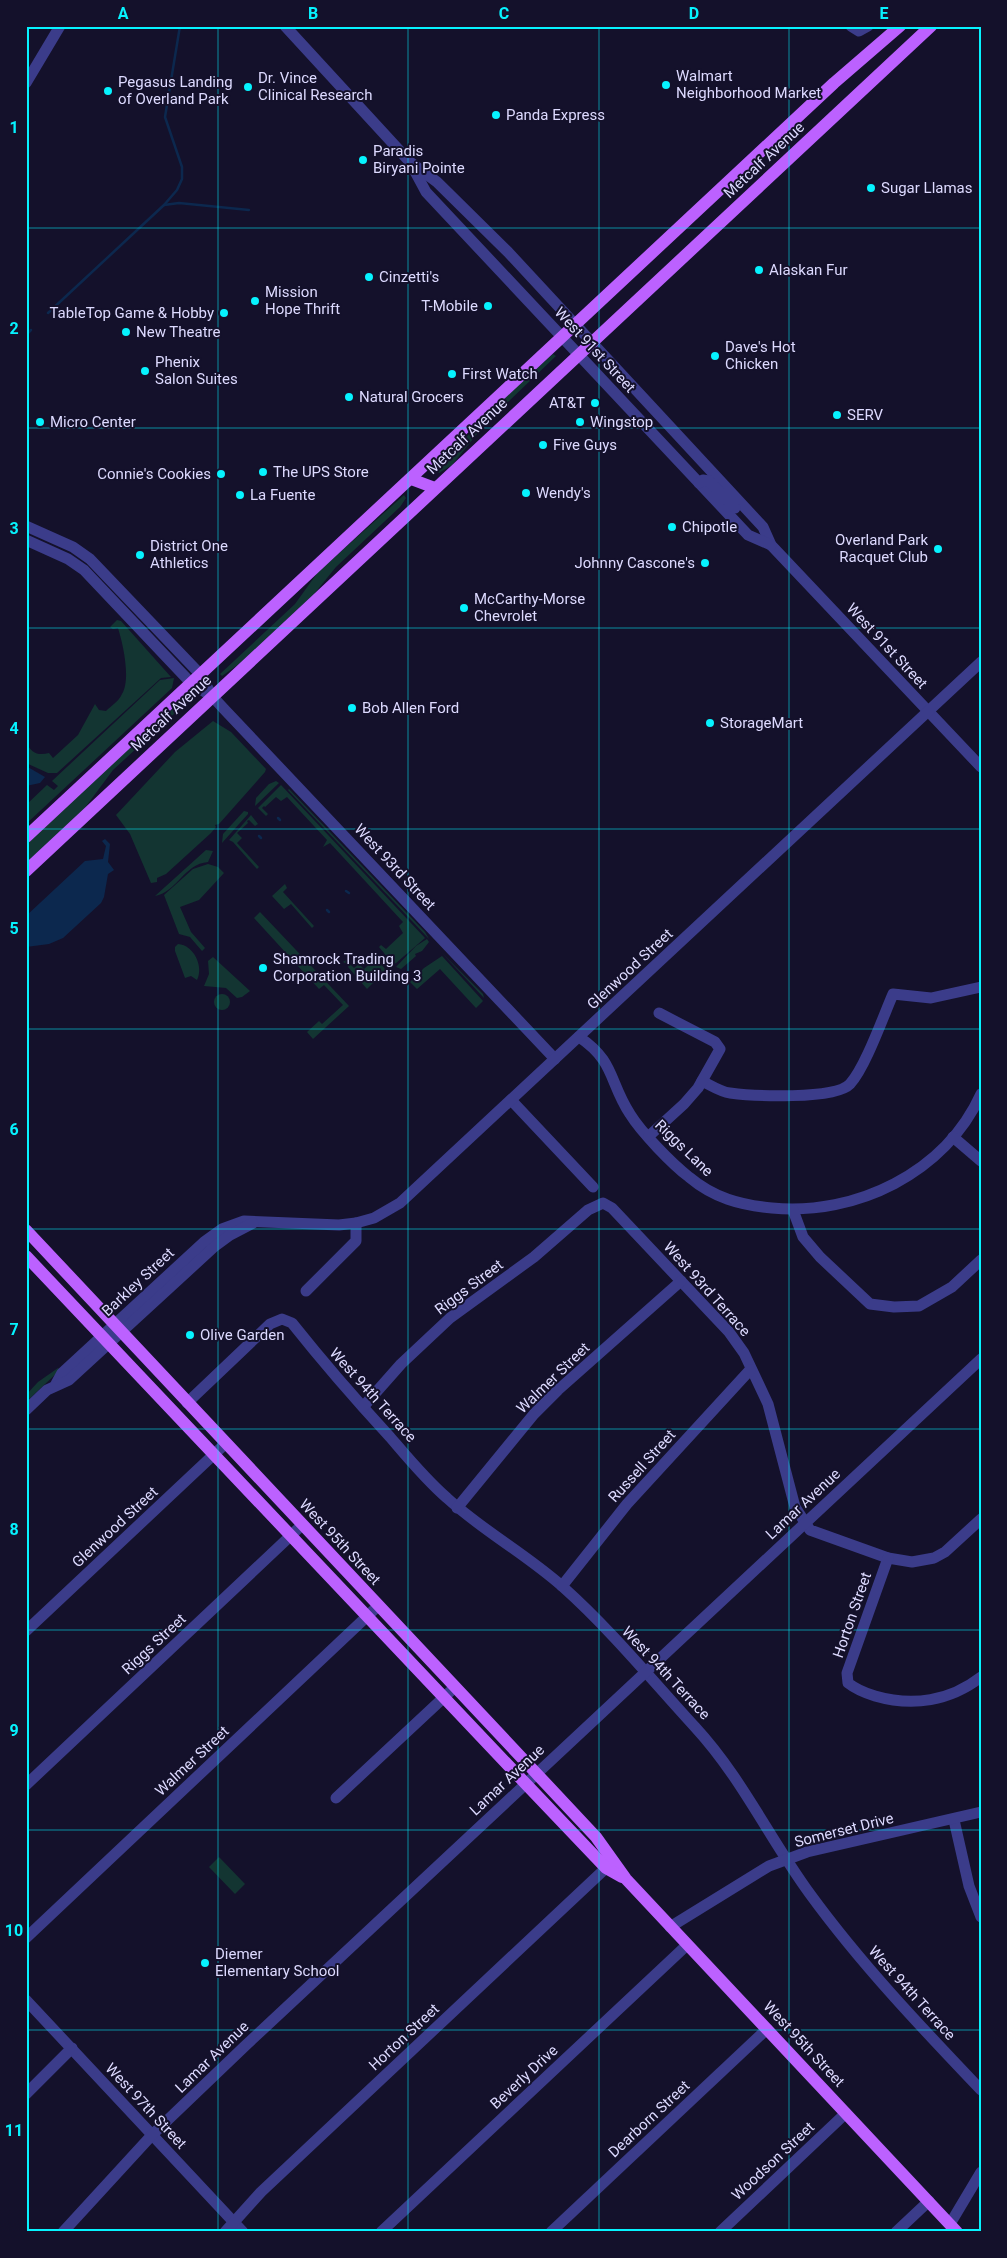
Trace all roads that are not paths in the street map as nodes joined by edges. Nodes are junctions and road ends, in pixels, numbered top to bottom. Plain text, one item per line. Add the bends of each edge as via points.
1 (60, 26) edge
2 (285, 26) edge
3 (851, 26) edge
4 (868, 26) edge
5 (900, 26) edge
6 (931, 26) edge
7 (28, 76) edge
8 (410, 162) junction
9 (577, 325) junction
10 (563, 338) junction
11 (592, 342) junction
12 (579, 355) junction
13 (662, 444) junction
14 (711, 469) junction
15 (415, 475) junction
16 (699, 483) junction
17 (435, 488) junction
18 (756, 520) junction
19 (26, 526) edge
20 (26, 540) edge
21 (771, 545) junction
22 (981, 662) edge
23 (195, 679) junction
24 (212, 696) junction
25 (928, 711) junction
26 (981, 767) edge
27 (26, 837) edge
28 (26, 871) edge
29 (981, 987) edge
30 (658, 1014) dead end
31 (579, 1036) junction
32 (555, 1059) junction
33 (702, 1082) junction
34 (981, 1094) edge
35 (511, 1100) junction
36 (649, 1136) junction
37 (953, 1137) junction
38 (981, 1162) edge
39 (593, 1187) dead end
40 (603, 1203) joint
41 (793, 1210) junction
42 (356, 1223) junction
43 (26, 1230) edge
44 (26, 1256) edge
45 (981, 1260) edge
46 (681, 1281) junction
47 (306, 1291) dead end
48 (118, 1328) junction
49 (106, 1339) junction
50 (981, 1359) edge
51 (750, 1370) junction
52 (187, 1403) junction
53 (363, 1407) junction
54 (26, 1410) edge
55 (225, 1444) junction
56 (215, 1454) junction
57 (457, 1508) junction
58 (981, 1519) edge
59 (804, 1523) junction
60 (302, 1524) junction
61 (291, 1535) junction
62 (888, 1558) junction
63 (562, 1586) junction
64 (378, 1606) junction
65 (367, 1616) junction
66 (26, 1631) edge
67 (644, 1672) junction
68 (981, 1677) edge
69 (455, 1687) junction
70 (444, 1698) junction
71 (536, 1773) junction
72 (525, 1783) junction
73 (26, 1785) edge
74 (336, 1798) dead end
75 (981, 1812) edge
76 (954, 1820) junction
77 (787, 1860) junction
78 (606, 1868) junction
79 (626, 1879) junction
80 (981, 1917) edge
81 (670, 1927) junction
82 (26, 1938) edge
83 (687, 1945) junction
84 (26, 2000) edge
85 (767, 2029) junction
86 (72, 2048) junction
87 (981, 2090) edge
88 (26, 2094) edge
89 (846, 2113) junction
90 (152, 2134) junction
91 (981, 2172) edge
92 (929, 2201) junction
93 (234, 2222) junction
94 (953, 2228) edge
95 (62, 2232) edge
96 (225, 2232) edge
97 (243, 2232) edge
98 (381, 2232) edge
99 (552, 2232) edge
100 (720, 2232) edge
101 (896, 2232) edge

1 - 7 street
2 - 8 street, West 91st Street
3 - 4 street via 859,31
5 - 9 main road, Metcalf Avenue via 834,83
6 - 11 main road, Metcalf Avenue
8 - 9 street, West 91st Street via 437,182
8 - 10 street, West 91st Street via 426,192
9 - 10 main road, Metcalf Avenue
9 - 11 street, West 91st Street
10 - 12 street, West 91st Street
10 - 15 main road, Metcalf Avenue
11 - 12 main road, Metcalf Avenue
11 - 14 street, West 91st Street
12 - 13 street, West 91st Street
12 - 17 main road, Metcalf Avenue
13 - 14 street via 674,449 700,476
13 - 16 street, West 91st Street
14 - 18 street, West 91st Street
15 - 17 main road
15 - 23 main road, Metcalf Avenue
16 - 18 street via 709,481 749,521
16 - 21 street, West 91st Street via 748,535
17 - 24 main road, Metcalf Avenue
18 - 21 street, West 91st Street
19 - 23 street, West 93rd Street via 73,547 90,559
20 - 23 street, West 93rd Street via 84,570
21 - 25 street, West 91st Street
22 - 25 street, Glenwood Street
23 - 24 street, West 93rd Street
23 - 27 main road, Metcalf Avenue
24 - 28 main road, Metcalf Avenue
24 - 32 street, West 93rd Street
25 - 26 street, West 91st Street
25 - 31 street, Glenwood Street
29 - 33 street via 931,998 893,994 859,1070 849,1085 837,1092 815,1096 728,1093
30 - 33 street via 715,1042 720,1049
31 - 32 street, Glenwood Street
31 - 36 street, Riggs Lane via 606,1061 623,1103
32 - 35 street, Glenwood Street
33 - 36 street via 684,1104
34 - 37 street, Riggs Lane
35 - 39 street
35 - 42 street, Glenwood Street via 400,1203 374,1218
36 - 41 street, Riggs Lane via 687,1176 716,1196 746,1206
37 - 38 street
37 - 41 street, Riggs Lane via 929,1161 885,1189 841,1204
40 - 46 street, West 93rd Terrace via 612,1208
40 - 53 street, Riggs Street via 588,1210 534,1257 450,1318
41 - 45 street via 803,1237 870,1304 919,1306 952,1287
42 - 47 street via 356,1241
42 - 48 street, Barkley Street via 253,1223 214,1246
43 - 48 main road, West 95th Street
44 - 49 main road, West 95th Street
46 - 51 street, West 93rd Terrace via 729,1332 744,1353
46 - 57 street, Walmer Street via 538,1410
48 - 49 street, Barkley Street
48 - 52 main road, West 95th Street
49 - 54 street, Barkley Street via 62,1373 56,1384
49 - 56 main road, West 95th Street
50 - 59 street, Lamar Avenue
51 - 59 street, West 93rd Terrace via 766,1398 795,1507
51 - 63 street, Russell Street via 627,1504
52 - 53 street, West 94th Terrace via 270,1324 282,1319 292,1323
52 - 55 main road, West 95th Street
53 - 57 street, West 94th Terrace
55 - 56 street, Glenwood Street
55 - 60 main road, West 95th Street
56 - 61 main road, West 95th Street
56 - 66 street, Glenwood Street
57 - 63 street, West 94th Terrace
58 - 62 street via 934,1558 912,1562
59 - 62 street via 820,1535
59 - 67 street, Lamar Avenue
60 - 61 street, Riggs Street
60 - 64 main road, West 95th Street
61 - 65 main road, West 95th Street
61 - 73 street, Riggs Street
62 - 68 street, Horton Street via 848,1673 848,1683 856,1690 885,1699 910,1702 945,1697
63 - 67 street, West 94th Terrace
64 - 65 street, Walmer Street
64 - 69 main road, West 95th Street
65 - 70 main road, West 95th Street
65 - 82 street, Walmer Street
67 - 71 street, Lamar Avenue
67 - 77 street, West 94th Terrace via 724,1759
69 - 70 street
69 - 71 main road, West 95th Street
70 - 72 main road, West 95th Street
70 - 74 street
71 - 72 street, Lamar Avenue
71 - 79 main road, West 95th Street via 596,1838
72 - 78 main road, West 95th Street
72 - 90 street, Lamar Avenue
75 - 76 street, Somerset Drive
76 - 77 street, Somerset Drive via 807,1852
76 - 80 street via 969,1886
77 - 81 street, Somerset Drive via 770,1866
77 - 87 street, West 94th Terrace via 874,1975
78 - 79 main road, West 95th Street
78 - 93 street, Horton Street via 261,2192
79 - 81 main road, West 95th Street
81 - 83 main road, West 95th Street
83 - 85 main road, West 95th Street
83 - 98 street, Beverly Drive
84 - 86 street, West 97th Street
85 - 89 main road, West 95th Street
85 - 99 street, Dearborn Street
86 - 88 street
86 - 90 street, West 97th Street
89 - 92 main road, West 95th Street
89 - 100 street, Woodson Street
90 - 93 street, West 97th Street
90 - 95 street, Lamar Avenue
91 - 94 street
92 - 94 main road, West 95th Street
92 - 101 street
93 - 96 street, Horton Street
93 - 97 street, West 97th Street

